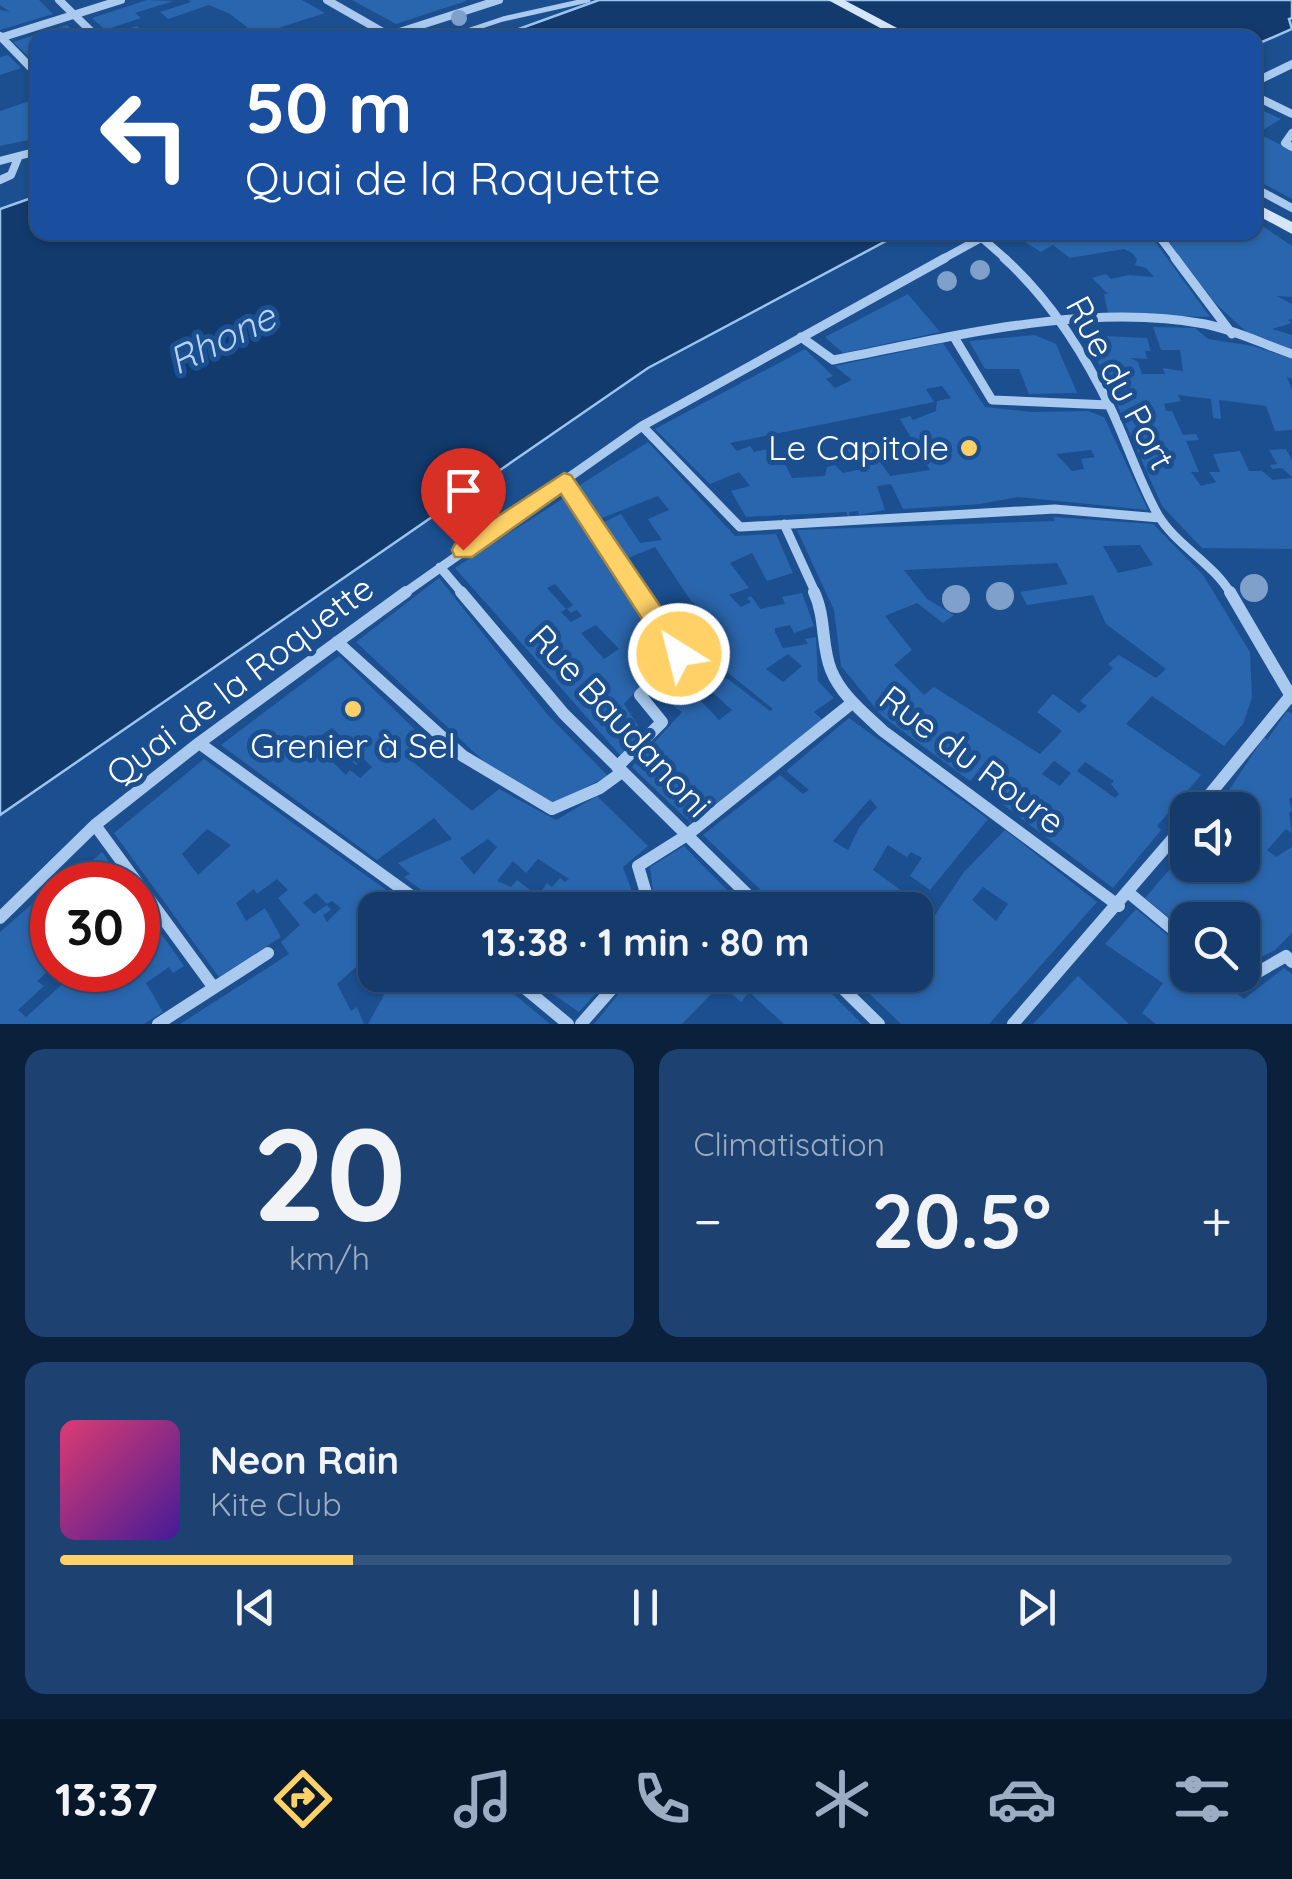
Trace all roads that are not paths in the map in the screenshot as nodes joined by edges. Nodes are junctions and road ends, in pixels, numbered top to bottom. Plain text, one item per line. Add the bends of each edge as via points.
1 (59, 0) edge
2 (122, 0) edge
3 (330, 0) edge
4 (499, 0) edge
5 (588, 0) edge
6 (834, 0) edge
7 (74, 15) junction
8 (90, 30) edge
9 (375, 30) edge
10 (407, 30) edge
11 (469, 30) edge
12 (894, 30) edge
13 (0, 37) edge
14 (1292, 64) edge
15 (30, 66) edge
16 (1262, 79) edge
17 (1262, 99) edge
18 (1292, 114) edge
19 (1292, 133) edge
20 (1289, 145) edge
21 (30, 154) edge
22 (18, 158) junction
23 (0, 161) edge
24 (0, 180) edge
25 (1262, 192) edge
26 (1292, 208) edge
27 (1262, 212) edge
28 (1292, 229) edge
29 (980, 240) edge
30 (991, 240) edge
31 (1162, 240) edge
32 (1061, 321) junction
33 (1232, 334) junction
34 (801, 337) junction
35 (954, 337) junction
36 (1292, 354) edge
37 (1109, 405) junction
38 (642, 426) junction
39 (564, 481) junction
40 (1160, 518) junction
41 (784, 524) junction
42 (440, 567) junction
43 (336, 642) junction
44 (1291, 696) edge
45 (852, 703) junction
46 (199, 743) junction
47 (620, 770) junction
48 (1212, 792) edge
49 (95, 825) junction
50 (687, 835) junction
51 (1170, 843) edge
52 (408, 892) edge
53 (646, 892) edge
54 (745, 892) edge
55 (1128, 893) junction
56 (1118, 906) junction
57 (0, 918) edge
58 (1170, 927) edge
59 (268, 953) dead end
60 (1292, 962) edge
61 (1260, 971) edge
62 (214, 988) junction
63 (529, 992) edge
64 (609, 992) edge
65 (846, 992) edge
66 (158, 1024) edge
67 (568, 1024) edge
68 (581, 1024) edge
69 (879, 1024) edge
70 (1012, 1024) edge

1 - 7 street
2 - 7 street
3 - 9 street
4 - 10 street
5 - 11 lane
6 - 12 main road
7 - 8 street
7 - 13 street
13 - 15 street
14 - 16 street
17 - 18 street
19 - 20 street
21 - 22 street
22 - 23 street
22 - 24 street via 11,175
25 - 26 street
27 - 28 main road
29 - 34 street, Quai de la Roquette
30 - 32 street, Rue du Port
31 - 33 street
32 - 33 street via 1201,323
32 - 35 street
32 - 37 street, Rue du Port
33 - 36 street
34 - 35 street via 833,360
34 - 38 street, Quai de la Roquette
35 - 37 street via 992,400
37 - 40 street, Rue du Port
38 - 39 street, Quai de la Roquette
38 - 41 street via 740,527
39 - 42 street, Quai de la Roquette
39 - 47 street via 679,654 640,695 662,722
40 - 41 street via 1055,509
40 - 44 street via 1222,579
41 - 45 street, Rue du Roure via 823,610 830,669
42 - 43 street, Quai de la Roquette
42 - 47 street, Rue Baudanoni
43 - 46 street, Quai de la Roquette
43 - 47 street via 451,750 552,810 600,788
44 - 48 street
45 - 50 street
45 - 56 street, Rue du Roure
46 - 49 street, Quai de la Roquette
46 - 52 street
47 - 50 street, Rue Baudanoni
49 - 57 street, Quai de la Roquette
49 - 62 street
50 - 53 street via 638,866
50 - 54 street, Rue Baudanoni
51 - 55 street
55 - 56 street
55 - 58 street
56 - 70 street
59 - 62 street
60 - 61 street via 1286,956
62 - 66 street
63 - 67 street
64 - 68 street
65 - 69 street

